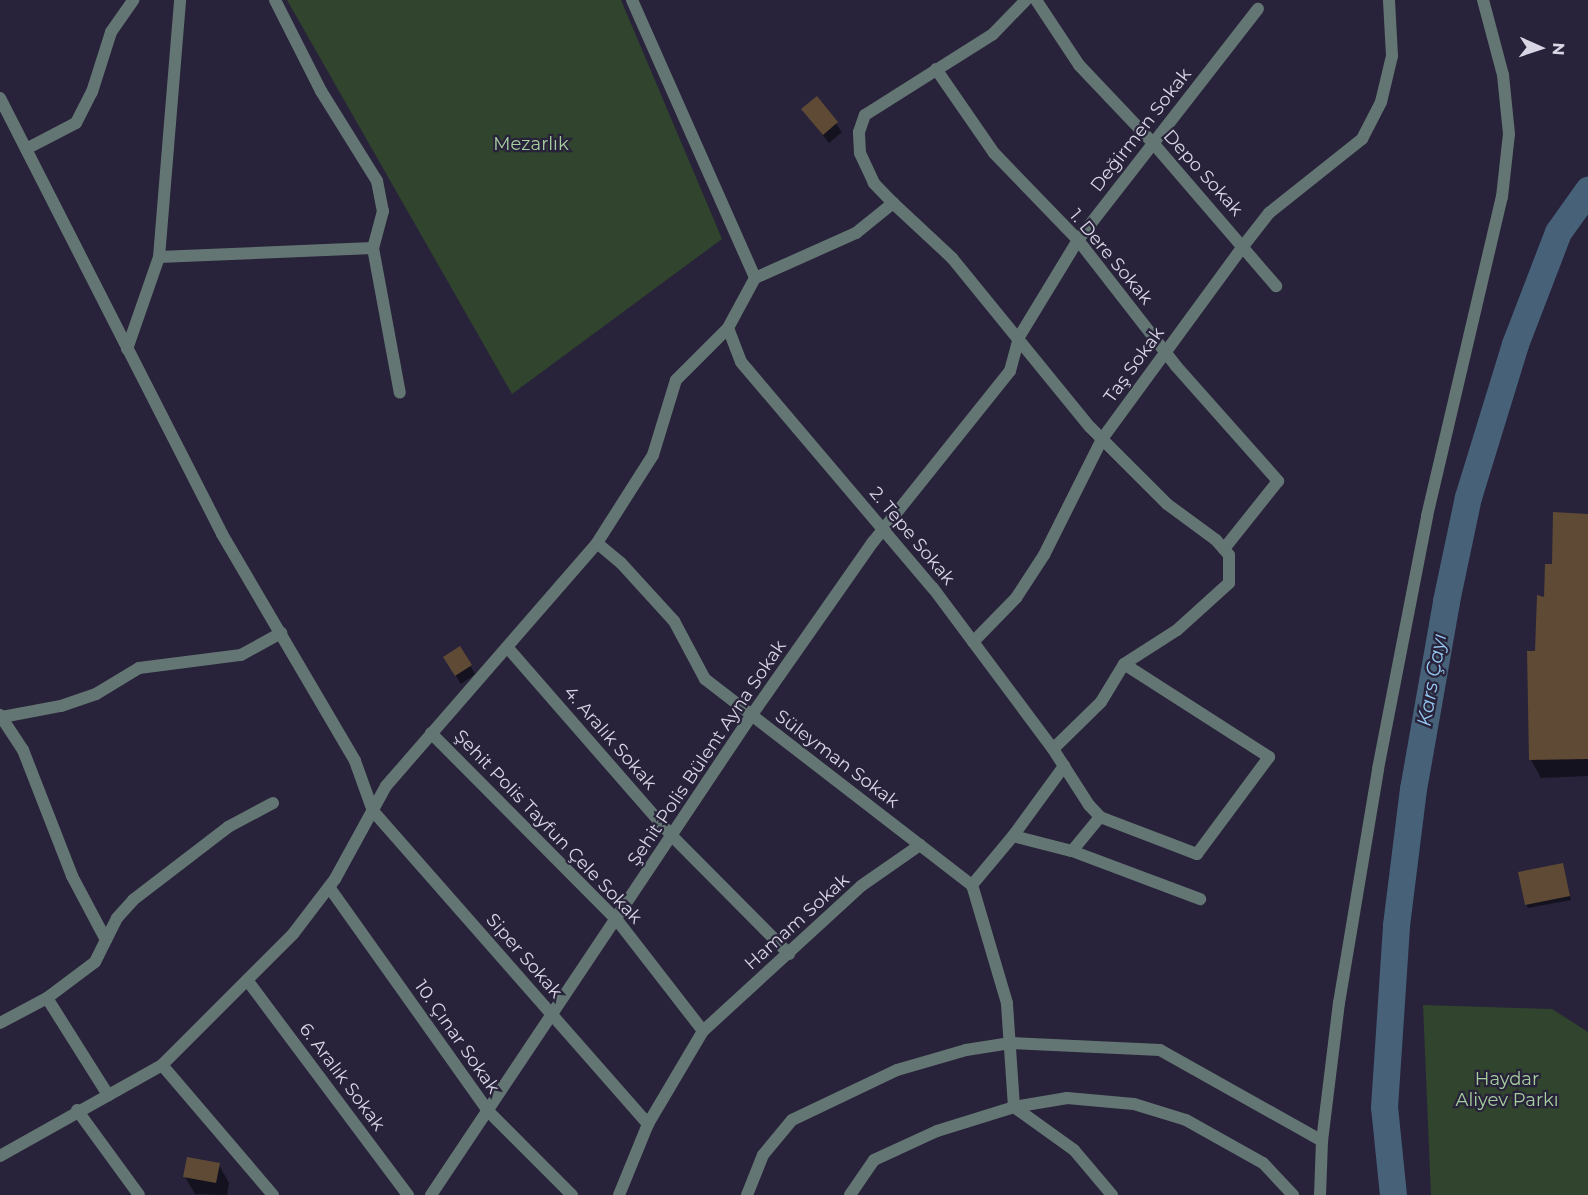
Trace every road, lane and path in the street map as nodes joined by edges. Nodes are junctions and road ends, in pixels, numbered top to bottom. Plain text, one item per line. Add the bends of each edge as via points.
1 (133, 0) edge
2 (180, 0) edge
3 (275, 0) edge
4 (632, 0) edge
5 (1026, 0) edge
6 (1036, 0) edge
7 (1389, 0) edge
8 (1483, 0) edge
9 (1258, 9) dead end
10 (936, 69) junction
11 (0, 98) edge
12 (1153, 143) junction
13 (26, 149) junction
14 (893, 203) junction
15 (1078, 240) junction
16 (1244, 245) junction
17 (372, 248) junction
18 (159, 257) junction
19 (755, 278) junction
20 (1275, 286) dead end
21 (728, 328) junction
22 (1018, 337) junction
23 (127, 349) junction
24 (1165, 352) junction
25 (400, 393) dead end
26 (1102, 439) junction
27 (884, 530) junction
28 (597, 543) junction
29 (1224, 549) junction
30 (281, 633) junction
31 (973, 642) junction
32 (507, 647) junction
33 (1124, 664) junction
34 (1, 716) edge
35 (751, 716) junction
36 (431, 733) junction
37 (1053, 748) junction
38 (1064, 766) junction
39 (273, 803) dead end
40 (373, 811) junction
41 (1100, 817) junction
42 (1012, 836) junction
43 (673, 837) junction
44 (920, 845) junction
45 (1072, 851) junction
46 (972, 885) junction
47 (329, 887) junction
48 (1200, 899) dead end
49 (617, 920) junction
50 (106, 940) junction
51 (789, 954) junction
52 (247, 980) junction
53 (47, 998) junction
54 (552, 1016) junction
55 (0, 1023) edge
56 (703, 1031) junction
57 (1010, 1043) junction
58 (162, 1065) junction
59 (108, 1095) junction
60 (1014, 1107) junction
61 (77, 1110) junction
62 (488, 1111) junction
63 (648, 1124) junction
64 (1322, 1141) junction
65 (0, 1156) edge
66 (139, 1195) edge
67 (273, 1195) edge
68 (408, 1195) edge
69 (431, 1195) edge
70 (572, 1195) edge
71 (619, 1195) edge
72 (747, 1195) edge
73 (850, 1195) edge
74 (1112, 1195) edge
75 (1293, 1195) edge
76 (1320, 1195) edge

1 - 13 street via 111,32 92,92 76,123
2 - 18 street
3 - 17 street via 321,92 376,181 383,211
4 - 19 street
5 - 10 street via 993,34
6 - 12 street, Depo Sokak via 1079,64
7 - 16 street, Taş Sokak via 1392,56 1381,102 1362,139 1269,213
8 - 64 street via 1503,75 1509,134 1502,197 1426,516 1382,746 1339,1003
9 - 12 street, Değirmen Sokak
10 - 14 street via 865,115 859,132 874,183
10 - 15 street, 1. Dere Sokak via 994,153
11 - 13 street
12 - 15 street, Değirmen Sokak
12 - 16 street, Depo Sokak
13 - 23 street
14 - 19 street via 856,233
14 - 22 street via 952,258
15 - 22 street, Değirmen Sokak
15 - 24 street, 1. Dere Sokak
16 - 20 street, Depo Sokak
16 - 24 street, Taş Sokak
17 - 18 street
17 - 25 street
18 - 23 street
19 - 21 street
21 - 27 street, 2. Tepe Sokak via 741,362
21 - 28 street via 676,380 653,455
22 - 26 street
22 - 27 street, Şehit Polis Bülent Ayna Sokak via 1010,371
23 - 30 street via 222,534
24 - 26 street, Taş Sokak
24 - 29 street, 1. Dere Sokak via 1278,481
26 - 29 street via 1167,504
26 - 31 street, Taş Sokak via 1044,555 1016,598
27 - 31 street, 2. Tepe Sokak
27 - 35 street, Şehit Polis Bülent Ayna Sokak
28 - 32 street
28 - 35 street, Süleyman Sokak via 674,621 705,679
29 - 33 street via 1229,555 1229,583 1177,630
30 - 34 street via 241,655 139,668 96,694 61,706
30 - 40 street via 355,761
31 - 37 street, 2. Tepe Sokak
32 - 36 street
32 - 43 street, 4. Aralık Sokak
33 - 37 street via 1101,702
33 - 41 street via 1269,757 1197,854
34 - 50 street via 23,750 72,876
35 - 43 street, Şehit Polis Bülent Ayna Sokak
35 - 44 street, Süleyman Sokak
36 - 40 street via 386,786
36 - 49 street, Şehit Polis Tayfun Çele Sokak
37 - 38 street, 2. Tepe Sokak
38 - 41 street, 2. Tepe Sokak
38 - 42 street
39 - 50 street via 228,827 134,900 117,918
40 - 47 street
40 - 54 street, Siper Sokak
41 - 45 street
42 - 45 street
42 - 46 street
43 - 49 street, Şehit Polis Bülent Ayna Sokak
43 - 51 street, 4. Aralık Sokak
44 - 46 street, Süleyman Sokak
44 - 51 street, Hamam Sokak via 861,886
45 - 48 street
46 - 57 street via 1007,1003
47 - 52 street via 293,934
47 - 62 street, 10. Çınar Sokak
49 - 54 street, Şehit Polis Bülent Ayna Sokak
49 - 56 street, Şehit Polis Tayfun Çele Sokak
50 - 53 street via 95,962
51 - 56 street, Hamam Sokak
52 - 58 street
52 - 68 street, 6. Aralık Sokak
53 - 55 street
53 - 59 street
54 - 62 street, Şehit Polis Bülent Ayna Sokak
54 - 63 street, Siper Sokak
56 - 63 street, Hamam Sokak
57 - 60 street
57 - 64 street via 1160,1050
57 - 72 street via 966,1050 897,1070 792,1120 763,1155
58 - 59 street
58 - 67 street
59 - 61 street
60 - 73 street via 937,1131 874,1160
60 - 74 street via 1074,1150
60 - 75 street via 1067,1098 1134,1104 1186,1120 1263,1163
61 - 65 street
61 - 66 street
62 - 69 street, Şehit Polis Bülent Ayna Sokak
62 - 70 street, 10. Çınar Sokak
63 - 71 street, Hamam Sokak
64 - 76 street

